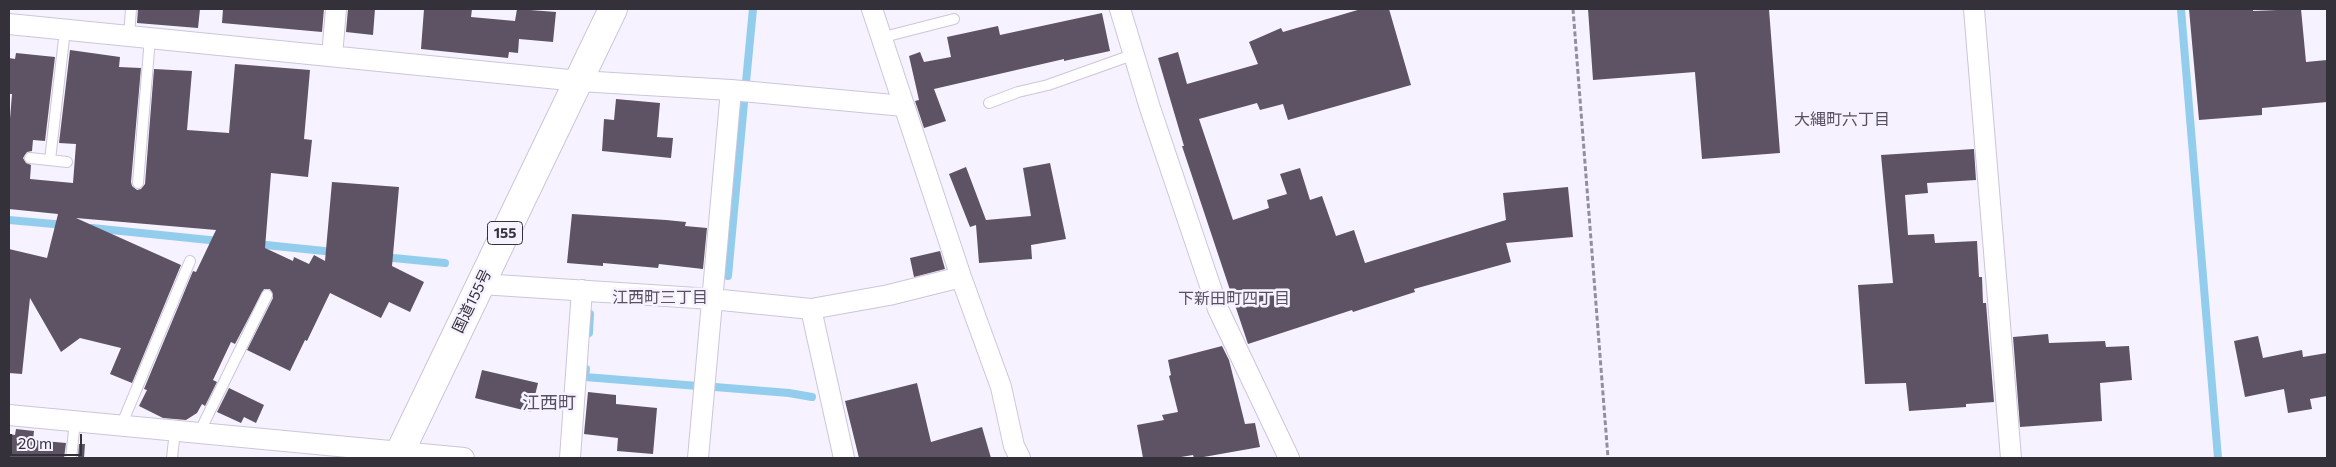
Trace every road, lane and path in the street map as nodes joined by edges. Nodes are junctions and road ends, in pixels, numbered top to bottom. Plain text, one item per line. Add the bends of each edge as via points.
1 (131, 9) edge
2 (336, 9) edge
3 (614, 9) edge
4 (872, 9) edge
5 (1120, 9) edge
6 (1573, 9) edge
7 (1974, 9) edge
8 (954, 18) dead end
9 (9, 24) edge
10 (65, 30) junction
11 (129, 36) junction
12 (150, 38) junction
13 (880, 38) junction
14 (1134, 54) junction
15 (332, 56) junction
16 (579, 80) junction
17 (731, 90) junction
18 (989, 103) dead end
19 (904, 106) junction
20 (30, 158) dead end
21 (50, 160) junction
22 (68, 162) dead end
23 (138, 183) dead end
24 (190, 261) dead end
25 (961, 278) junction
26 (481, 284) junction
27 (582, 290) junction
28 (267, 295) dead end
29 (712, 299) junction
30 (811, 309) junction
31 (9, 415) edge
32 (75, 422) junction
33 (121, 426) junction
34 (175, 431) junction
35 (199, 433) junction
36 (398, 455) edge
37 (71, 458) edge
38 (172, 458) edge
39 (464, 458) edge
40 (570, 458) edge
41 (698, 458) edge
42 (844, 458) edge
43 (1020, 458) edge
44 (1285, 458) edge
45 (1608, 458) edge
46 (2011, 458) edge

1 - 11 lane
2 - 15 street
3 - 16 highway, 国道155号 / 155
4 - 13 street
5 - 14 street
6 - 45 path
7 - 46 street
8 - 13 lane
9 - 10 street
10 - 11 street
10 - 21 lane
11 - 12 street
12 - 15 street
12 - 23 lane
13 - 19 street
14 - 18 lane
14 - 44 street via 1218,309
15 - 16 street
16 - 17 street
16 - 26 highway, 国道155号 / 155
17 - 19 street
17 - 29 street
19 - 25 street
20 - 21 lane
21 - 22 lane
24 - 33 lane
25 - 30 street
25 - 43 street via 1001,387 1014,446
26 - 27 street
26 - 36 highway, 国道155号 / 155
27 - 29 street
27 - 40 street
28 - 35 lane
29 - 30 street
29 - 41 street
30 - 42 street
31 - 32 street
32 - 33 street
32 - 37 lane
33 - 34 street
34 - 35 street
34 - 38 lane
35 - 36 street
36 - 39 street

